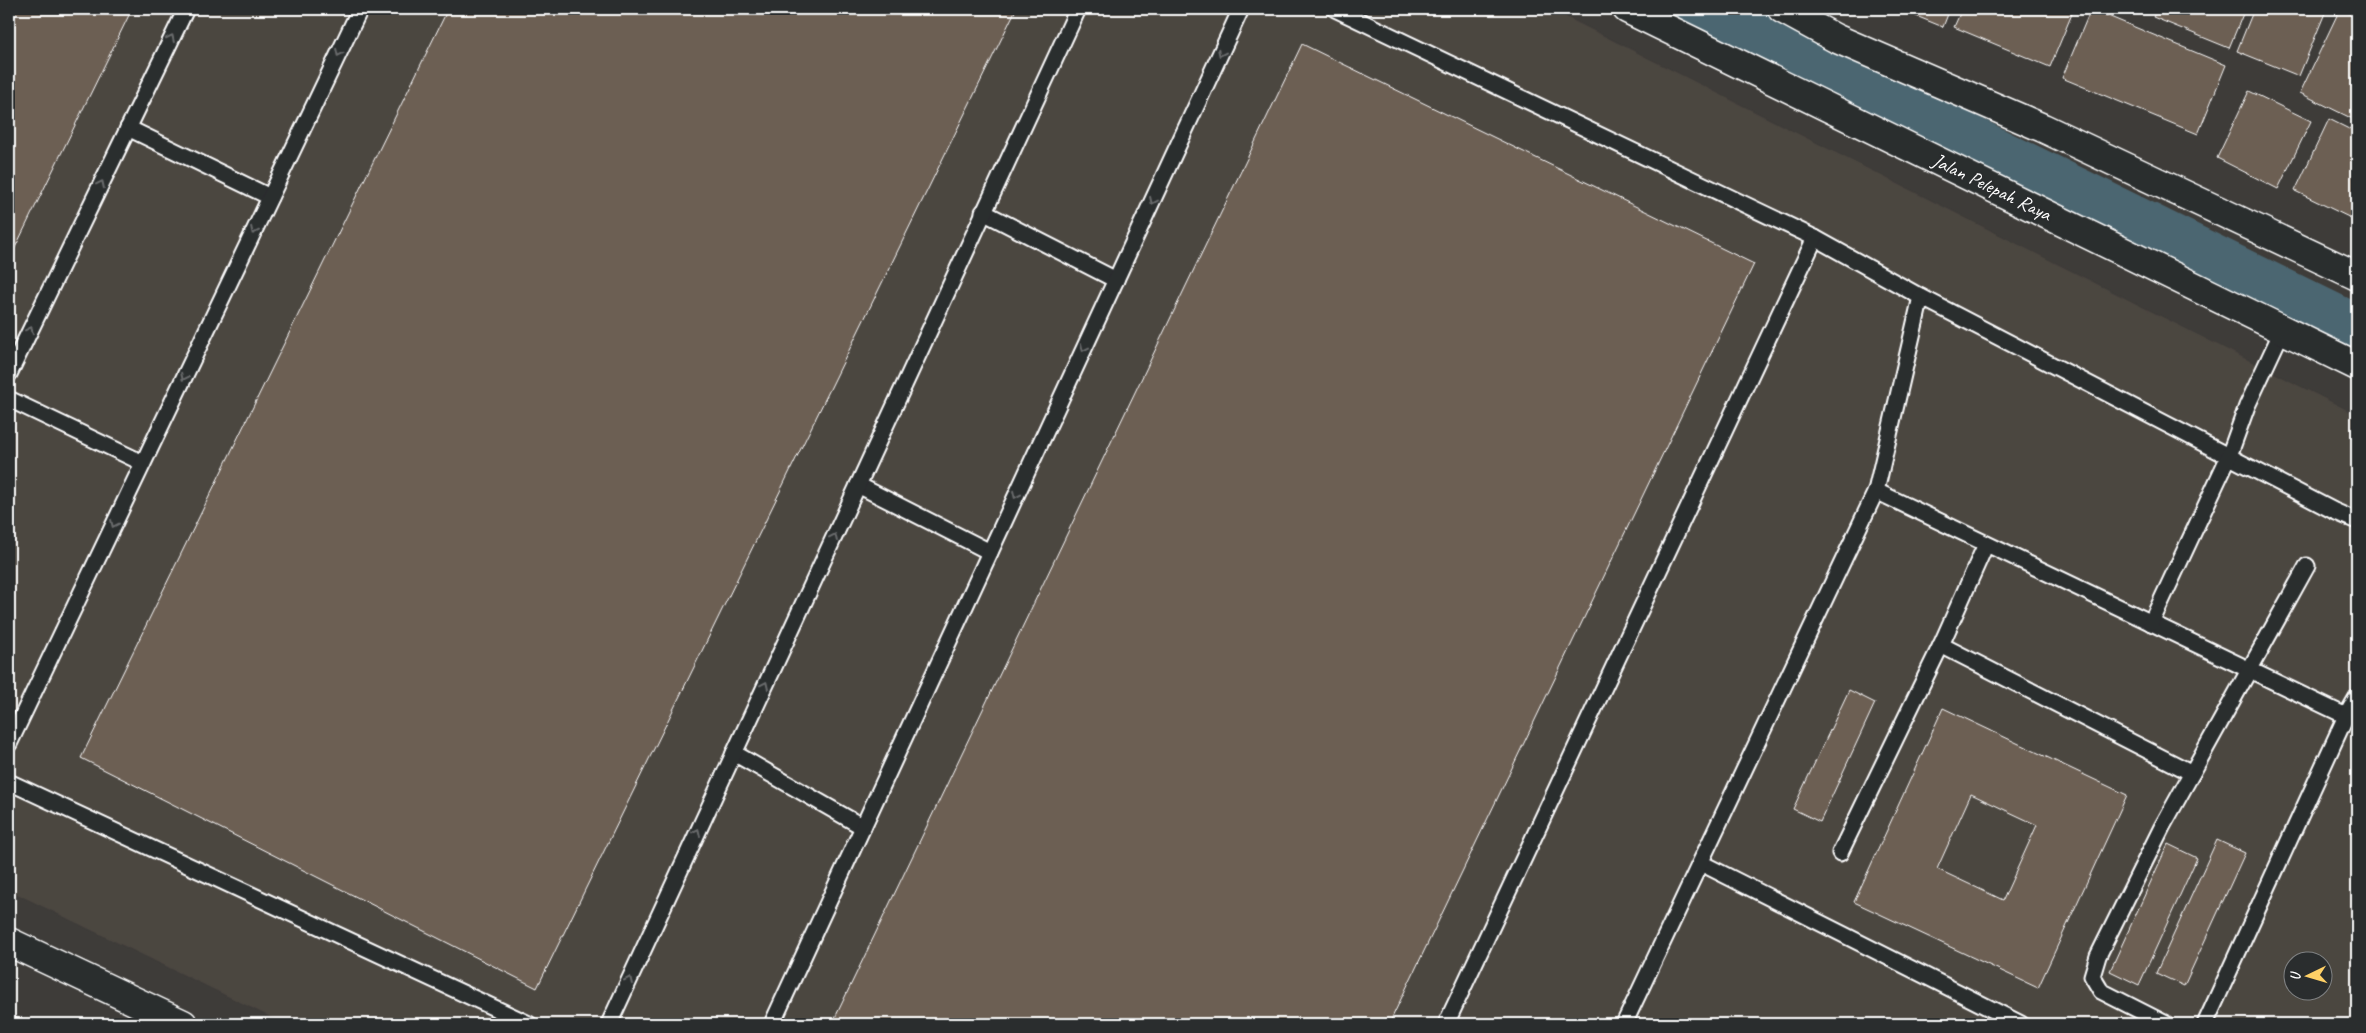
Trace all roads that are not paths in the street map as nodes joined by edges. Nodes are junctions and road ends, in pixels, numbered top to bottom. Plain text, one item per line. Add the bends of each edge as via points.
1 (186, 9) edge
2 (360, 9) edge
3 (1078, 9) edge
4 (1241, 9) edge
5 (1335, 9) edge
6 (1627, 9) edge
7 (1782, 9) edge
8 (128, 128) junction
9 (270, 198) junction
10 (983, 212) junction
11 (1816, 238) junction
12 (2357, 276) edge
13 (1116, 280) junction
14 (1921, 296) junction
15 (2283, 329) junction
16 (2357, 366) edge
17 (9, 374) edge
18 (9, 399) edge
19 (2229, 456) junction
20 (142, 463) junction
21 (858, 485) junction
22 (1876, 491) junction
23 (2357, 521) edge
24 (1986, 544) junction
25 (990, 552) junction
26 (2307, 566) dead end
27 (2151, 623) junction
28 (1941, 645) junction
29 (2250, 668) junction
30 (2357, 698) edge
31 (2346, 716) junction
32 (9, 744) edge
33 (734, 753) junction
34 (2192, 773) junction
35 (9, 782) edge
36 (863, 827) junction
37 (1840, 853) dead end
38 (1700, 863) junction
39 (9, 942) edge
40 (183, 1024) edge
41 (530, 1024) edge
42 (609, 1024) edge
43 (772, 1024) edge
44 (1446, 1024) edge
45 (1624, 1024) edge
46 (2021, 1024) edge
47 (2166, 1024) edge
48 (2205, 1024) edge

8 -> 1 lane
2 -> 9 lane
3 - 10 lane
4 -> 13 lane
5 - 11 lane
6 - 15 street, Jalan Pelepah Raya
7 - 12 street via 1835,38 2043,128
8 - 9 lane
17 -> 8 lane
9 -> 20 lane
10 - 13 lane
10 - 21 lane
11 - 14 lane
11 - 44 lane
13 -> 25 lane
14 - 19 lane
14 - 22 lane
15 - 16 street, Jalan Pelepah Raya
15 - 19 lane via 2247,406
18 - 20 lane
19 - 23 lane
19 - 27 lane
20 -> 32 lane
21 - 25 lane
33 -> 21 lane
22 - 24 lane
22 - 38 lane
24 - 27 lane
24 - 28 lane
25 - 36 lane
26 - 29 lane
27 - 29 lane
28 - 34 lane
28 - 37 lane
29 - 31 lane
29 - 34 lane
30 - 31 lane
31 - 48 lane
33 - 36 lane
42 -> 33 lane
34 - 47 lane via 2098,956 2092,976 2101,991
35 - 41 lane
36 - 43 lane
38 - 45 lane
38 - 46 lane
39 - 40 street

